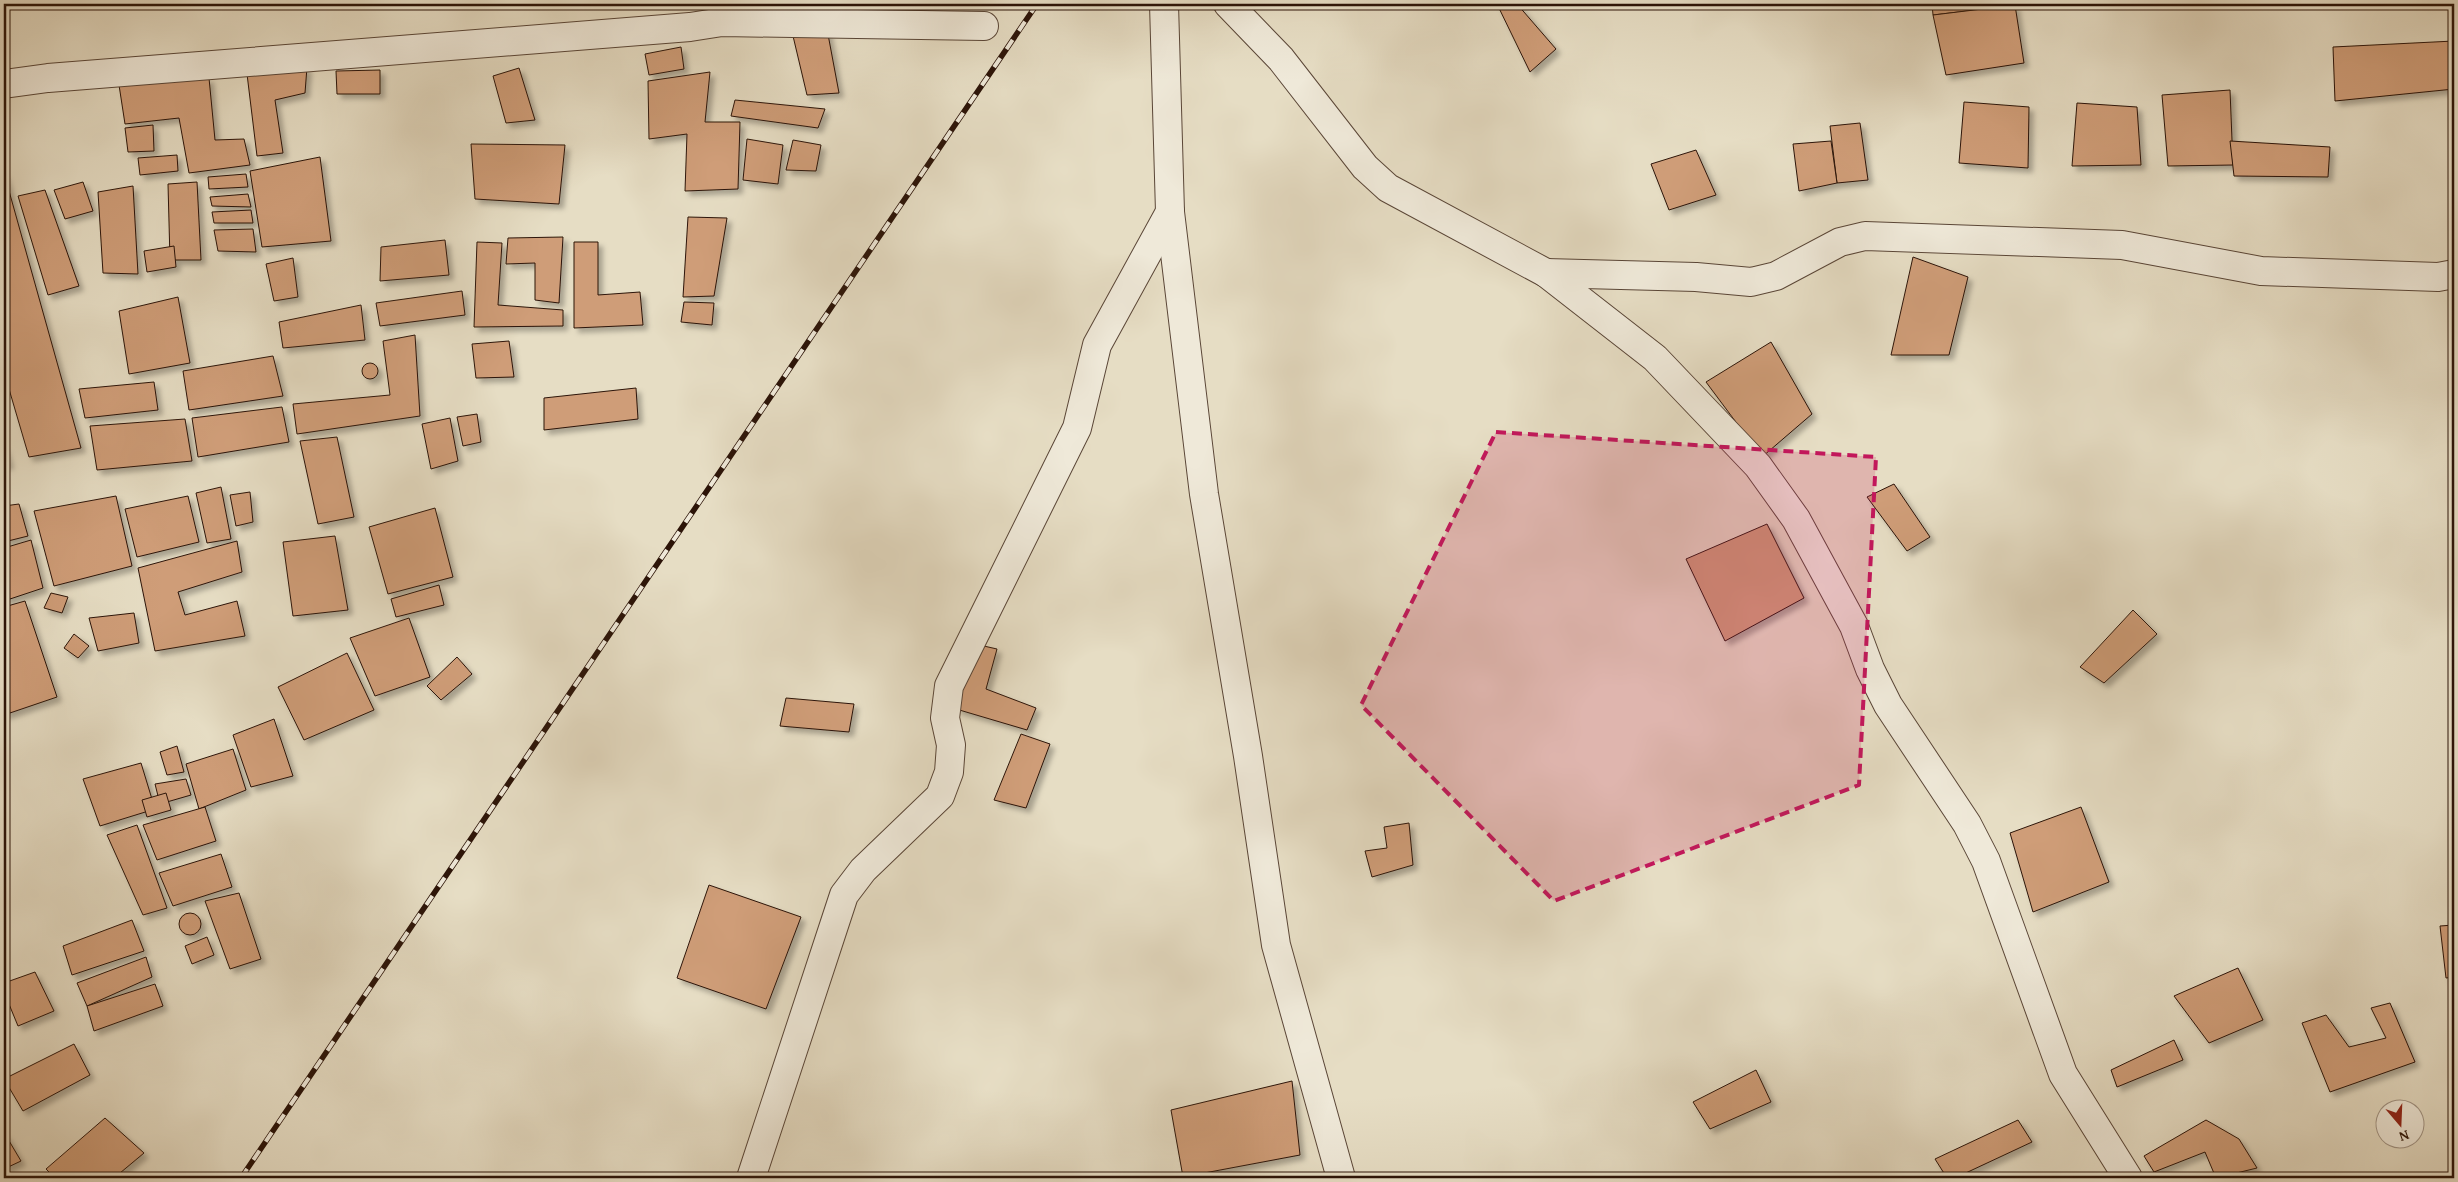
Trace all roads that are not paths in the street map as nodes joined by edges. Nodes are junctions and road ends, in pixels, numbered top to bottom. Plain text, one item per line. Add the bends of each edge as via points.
1 (1164, 4) edge
2 (1228, 4) edge
3 (984, 26) dead end
4 (4, 84) edge
5 (1170, 212) junction
6 (1546, 273) junction
7 (2454, 274) edge
8 (751, 1178) edge
9 (1341, 1178) edge
10 (2128, 1178) edge

1 - 5 street
2 - 6 street via 1281,59 1366,167 1388,188
3 - 4 street via 722,22
5 - 8 street via 1098,344 1076,428 948,686 945,718 951,745 949,772 940,796 863,870 844,894
5 - 9 street via 1204,494 1276,945
6 - 7 street via 1696,277 1751,282 1776,276 1840,242 1865,236 2122,245 2261,271 2438,277
6 - 10 street via 1655,358 1758,466 1796,519 1854,626 1888,705 1967,824 1986,861 2064,1074

